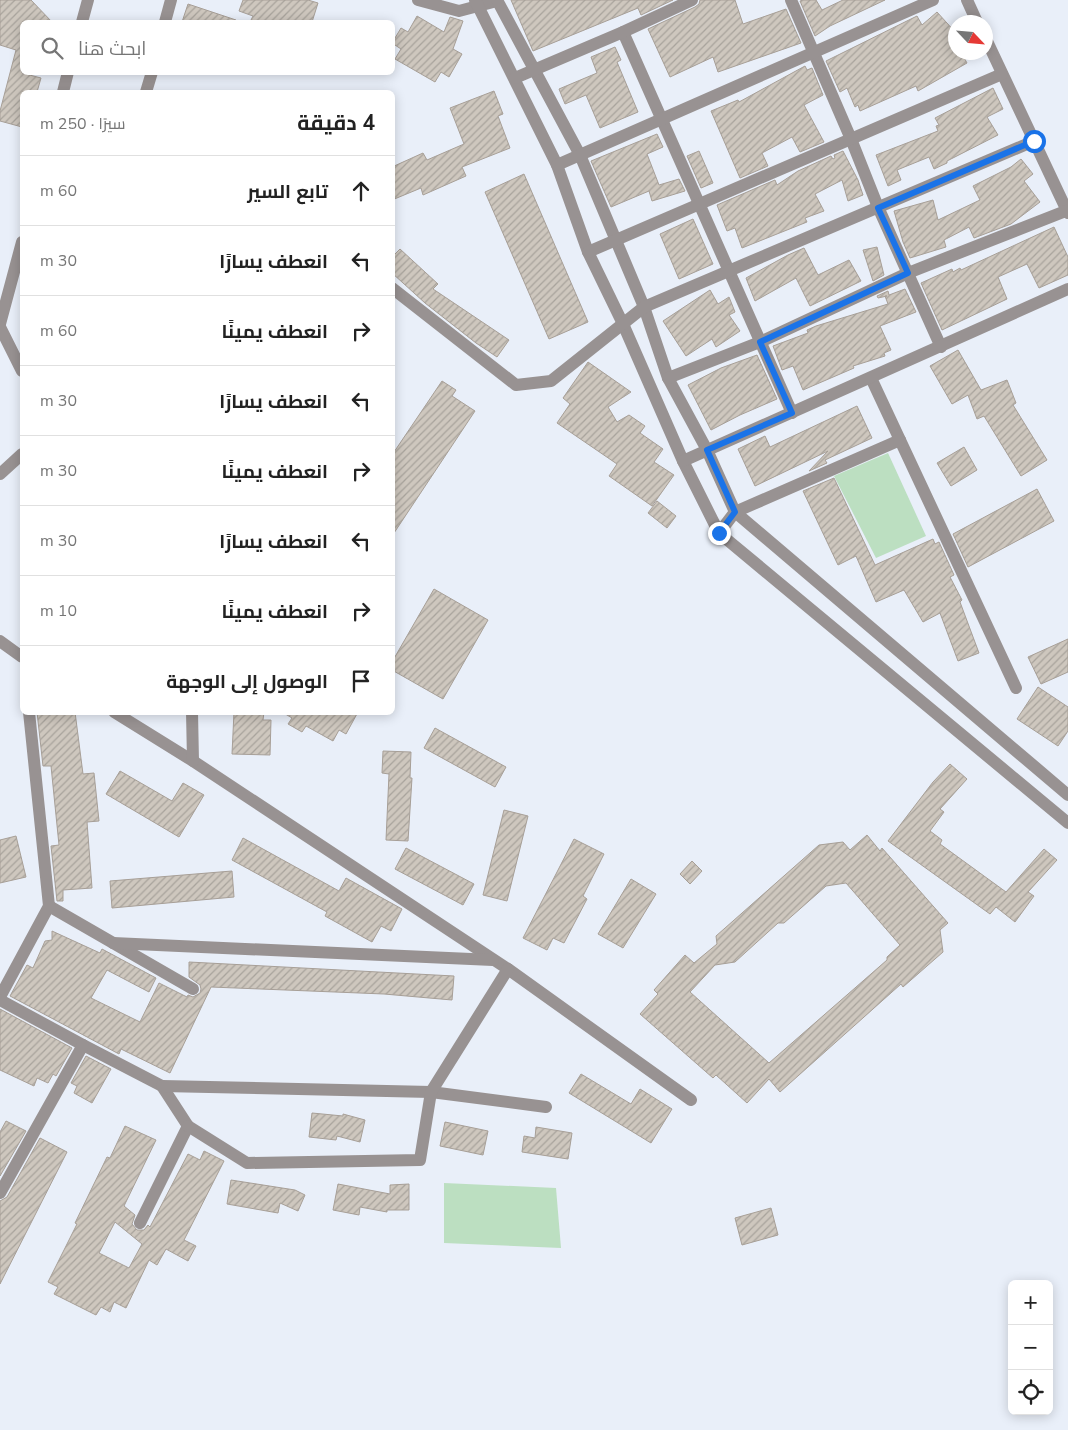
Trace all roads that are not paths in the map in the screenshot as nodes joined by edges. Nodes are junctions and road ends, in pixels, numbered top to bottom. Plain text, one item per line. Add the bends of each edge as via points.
1 (88, 0) edge
2 (171, 0) edge
3 (418, 0) edge
4 (497, 0) edge
5 (692, 0) edge
6 (790, 0) edge
7 (933, 0) edge
8 (967, 0) edge
9 (477, 3) edge
10 (974, 15) edge
11 (83, 20) edge
12 (166, 20) edge
13 (623, 32) junction
14 (813, 53) junction
15 (993, 55) edge
16 (534, 70) junction
17 (1002, 74) junction
18 (67, 75) edge
19 (151, 75) edge
20 (515, 78) junction
21 (64, 90) edge
22 (147, 90) edge
23 (662, 119) junction
24 (851, 139) junction
25 (1034, 141) junction
26 (580, 155) junction
27 (557, 165) junction
28 (700, 204) junction
29 (878, 208) junction
30 (1068, 211) edge
31 (616, 240) junction
32 (20, 250) edge
33 (588, 252) junction
34 (728, 271) junction
35 (908, 273) junction
36 (1068, 289) edge
37 (395, 290) edge
38 (644, 307) junction
39 (623, 324) junction
40 (0, 326) edge
41 (760, 342) junction
42 (941, 346) junction
43 (20, 367) edge
44 (668, 378) junction
45 (871, 378) junction
46 (792, 413) junction
47 (900, 440) junction
48 (707, 450) junction
49 (20, 456) edge
50 (683, 461) junction
51 (0, 474) edge
52 (735, 512) junction
53 (719, 533) junction
54 (0, 641) edge
55 (20, 656) edge
56 (1016, 688) dead end
57 (29, 715) edge
58 (119, 715) edge
59 (192, 715) edge
60 (193, 762) junction
61 (1068, 795) edge
62 (1068, 823) edge
63 (49, 906) junction
64 (113, 943) junction
65 (495, 960) junction
66 (508, 969) junction
67 (193, 989) dead end
68 (0, 998) edge
69 (83, 1046) junction
70 (162, 1086) junction
71 (431, 1092) junction
72 (691, 1100) dead end
73 (546, 1107) dead end
74 (188, 1126) junction
75 (0, 1193) edge
76 (140, 1223) dead end

1 - 11 street
2 - 12 street
3 - 9 street via 460,11
4 - 9 street
4 - 16 street
5 - 13 street
6 - 14 street
7 - 14 street
8 - 10 street
9 - 20 street
13 - 16 street
13 - 23 street
14 - 23 street
14 - 24 street
15 - 17 street
16 - 20 street
16 - 26 street
17 - 24 street
17 - 25 street
18 - 21 street
19 - 22 street
20 - 27 street
23 - 26 street
23 - 28 street
24 - 28 street
24 - 29 street
25 - 29 street
25 - 30 street
26 - 27 street
26 - 31 street
27 - 33 street
28 - 31 street
28 - 34 street
29 - 34 street
29 - 35 street
30 - 35 street
31 - 33 street
31 - 38 street
32 - 40 street
33 - 39 street
34 - 38 street
34 - 41 street
35 - 41 street
35 - 42 street
36 - 42 street
37 - 39 street via 516,385 551,381
38 - 39 street
38 - 44 street
39 - 50 street
40 - 43 street
41 - 44 street
41 - 46 street
42 - 45 street
44 - 48 street
45 - 46 street
45 - 47 street
46 - 48 street
47 - 52 street
47 - 56 street
48 - 50 street
48 - 52 street
49 - 51 street
50 - 53 street
52 - 53 street
52 - 61 street
53 - 62 street
54 - 55 street
57 - 63 street
58 - 60 street
59 - 60 street
60 - 65 street
63 - 64 street
63 - 68 street
64 - 65 street
64 - 67 street
65 - 66 street
66 - 71 street
66 - 72 street
68 - 69 street
69 - 70 street
69 - 75 street
70 - 71 street
70 - 74 street
71 - 73 street
71 - 74 street via 420,1160 247,1163
74 - 76 street

